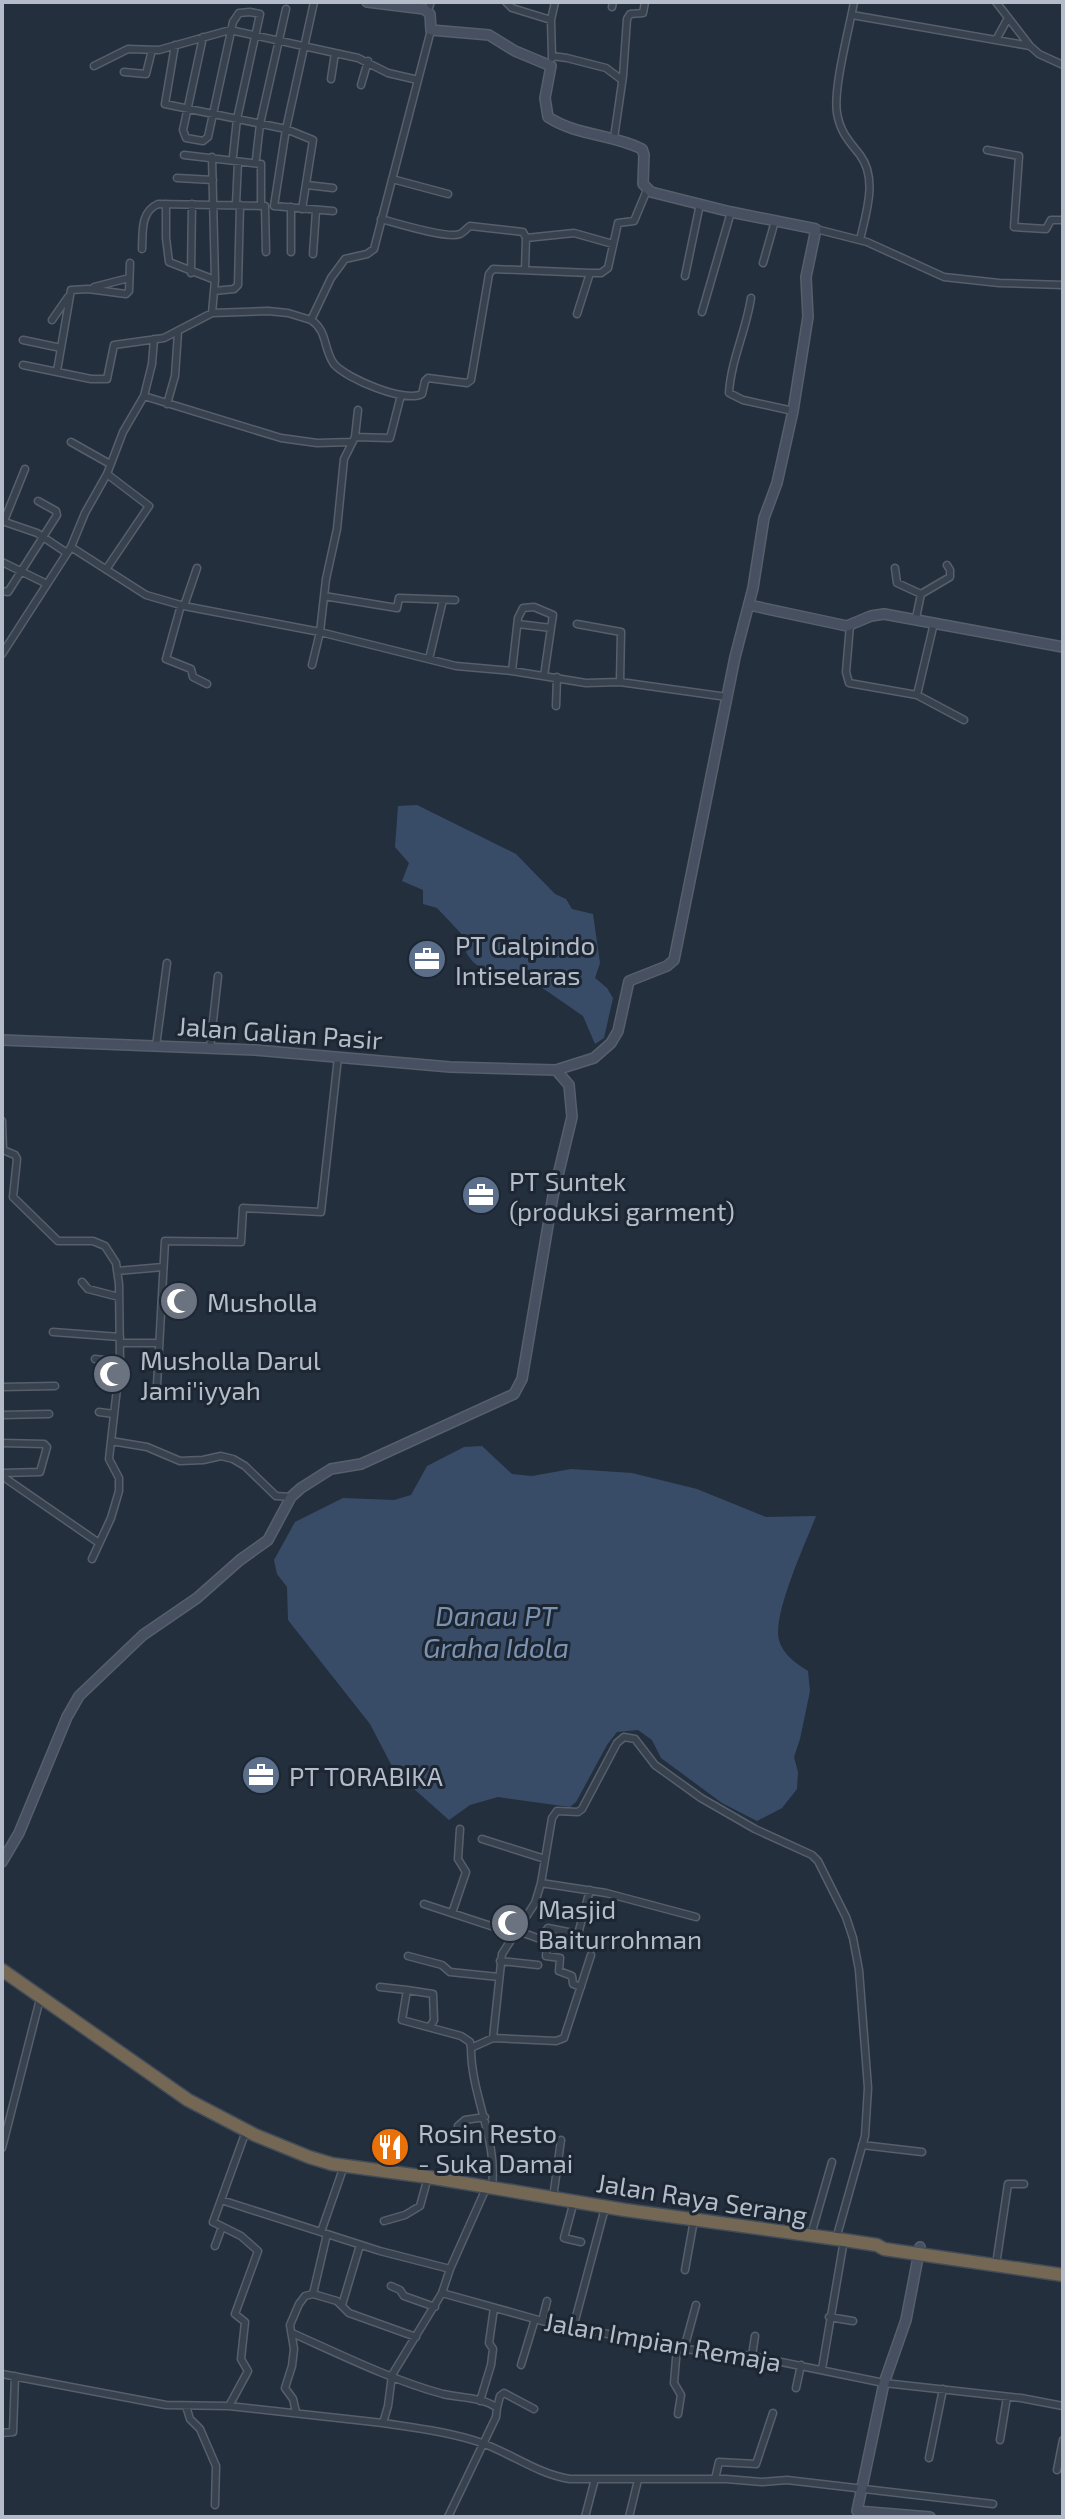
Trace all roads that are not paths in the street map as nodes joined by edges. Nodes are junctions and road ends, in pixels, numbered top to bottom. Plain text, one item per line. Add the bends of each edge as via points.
1 (314, 2) edge
2 (367, 2) edge
3 (506, 2) edge
4 (555, 2) edge
5 (645, 2) edge
6 (854, 2) edge
7 (996, 2) edge
8 (430, 6) edge
9 (286, 9) dead end
10 (852, 15) junction
11 (1008, 18) junction
12 (551, 20) junction
13 (230, 30) junction
14 (431, 30) junction
15 (256, 36) junction
16 (203, 37) junction
17 (279, 40) junction
18 (996, 40) junction
19 (175, 45) junction
20 (304, 45) junction
21 (1030, 46) junction
22 (152, 50) junction
23 (335, 53) junction
24 (368, 61) junction
25 (551, 61) junction
26 (1063, 65) edge
27 (94, 66) dead end
28 (124, 72) dead end
29 (331, 79) dead end
30 (418, 80) junction
31 (622, 80) junction
32 (361, 85) dead end
33 (188, 109) junction
34 (212, 113) junction
35 (237, 119) junction
36 (260, 124) junction
37 (286, 129) junction
38 (614, 138) junction
39 (987, 150) dead end
40 (184, 155) dead end
41 (212, 157) junction
42 (236, 159) junction
43 (256, 159) dead end
44 (177, 178) dead end
45 (392, 179) junction
46 (213, 180) junction
47 (307, 185) junction
48 (333, 188) dead end
49 (647, 190) junction
50 (448, 194) dead end
51 (166, 204) junction
52 (192, 204) junction
53 (213, 204) junction
54 (700, 204) junction
55 (238, 205) junction
56 (261, 205) junction
57 (291, 207) junction
58 (302, 209) junction
59 (316, 211) junction
60 (333, 211) dead end
61 (731, 212) junction
62 (381, 219) junction
63 (1063, 220) edge
64 (775, 221) junction
65 (816, 229) junction
66 (526, 238) junction
67 (860, 240) junction
68 (613, 244) junction
69 (142, 249) dead end
70 (266, 252) dead end
71 (291, 252) dead end
72 (313, 254) dead end
73 (130, 263) dead end
74 (763, 263) dead end
75 (525, 270) junction
76 (191, 273) junction
77 (590, 273) junction
78 (685, 276) dead end
79 (129, 278) junction
80 (215, 280) junction
81 (1063, 285) edge
82 (88, 289) junction
83 (214, 291) junction
84 (69, 295) junction
85 (751, 298) dead end
86 (702, 312) dead end
87 (212, 313) junction
88 (577, 314) dead end
89 (311, 320) junction
90 (65, 323) junction
91 (178, 332) junction
92 (154, 339) junction
93 (23, 340) dead end
94 (61, 348) junction
95 (23, 365) dead end
96 (57, 371) junction
97 (401, 395) junction
98 (144, 396) junction
99 (167, 404) junction
100 (358, 410) dead end
101 (793, 411) junction
102 (353, 439) junction
103 (71, 442) dead end
104 (110, 464) junction
105 (25, 469) dead end
106 (107, 474) junction
107 (38, 501) dead end
108 (3, 521) edge
109 (42, 536) junction
110 (69, 550) junction
111 (2, 562) edge
112 (947, 565) dead end
113 (107, 568) junction
114 (197, 568) dead end
115 (895, 568) dead end
116 (20, 571) junction
117 (47, 584) junction
118 (2, 591) edge
119 (921, 594) junction
120 (324, 596) junction
121 (443, 600) junction
122 (455, 600) dead end
123 (749, 605) junction
124 (183, 606) junction
125 (916, 618) junction
126 (934, 623) junction
127 (518, 624) junction
128 (577, 624) dead end
129 (850, 625) junction
130 (551, 628) junction
131 (320, 632) junction
132 (2, 634) edge
133 (13, 639) junction
134 (1063, 647) edge
135 (2, 654) edge
136 (429, 659) junction
137 (312, 665) dead end
138 (512, 671) junction
139 (544, 676) junction
140 (557, 677) junction
141 (620, 682) junction
142 (207, 684) dead end
143 (917, 695) junction
144 (727, 697) junction
145 (556, 706) dead end
146 (964, 720) dead end
147 (167, 963) dead end
148 (218, 976) dead end
149 (2, 1042) edge
150 (156, 1046) junction
151 (210, 1048) junction
152 (338, 1057) junction
153 (556, 1070) junction
154 (2, 1121) edge
155 (2, 1150) edge
156 (2, 1194) edge
157 (13, 1197) junction
158 (163, 1267) junction
159 (117, 1271) junction
160 (82, 1282) dead end
161 (119, 1297) junction
162 (53, 1332) dead end
163 (120, 1340) junction
164 (159, 1343) junction
165 (95, 1359) dead end
166 (120, 1362) junction
167 (157, 1385) dead end
168 (55, 1386) dead end
169 (2, 1387) edge
170 (99, 1412) dead end
171 (49, 1414) dead end
172 (114, 1414) junction
173 (2, 1415) edge
174 (111, 1441) junction
175 (2, 1443) edge
176 (2, 1475) edge
177 (291, 1497) junction
178 (99, 1543) junction
179 (92, 1559) dead end
180 (460, 1829) dead end
181 (482, 1839) dead end
182 (545, 1859) junction
183 (2, 1862) edge
184 (541, 1883) junction
185 (590, 1890) junction
186 (424, 1904) dead end
187 (452, 1913) junction
188 (696, 1917) dead end
189 (516, 1933) junction
190 (543, 1938) junction
191 (591, 1955) dead end
192 (408, 1956) dead end
193 (500, 1961) junction
194 (538, 1965) dead end
195 (2, 1970) edge
196 (499, 1977) junction
197 (380, 1987) dead end
198 (581, 1987) junction
199 (407, 1990) junction
200 (40, 1999) junction
201 (430, 2027) junction
202 (493, 2038) junction
203 (471, 2048) junction
204 (485, 2117) junction
205 (246, 2131) junction
206 (458, 2132) dead end
207 (561, 2140) dead end
208 (862, 2145) junction
209 (2, 2148) edge
210 (922, 2152) dead end
211 (832, 2162) dead end
212 (344, 2166) junction
213 (428, 2177) junction
214 (1024, 2184) dead end
215 (490, 2187) junction
216 (553, 2198) junction
217 (221, 2200) junction
218 (574, 2201) junction
219 (605, 2207) junction
220 (694, 2220) junction
221 (384, 2221) dead end
222 (222, 2227) junction
223 (324, 2233) junction
224 (811, 2237) junction
225 (840, 2240) junction
226 (581, 2242) dead end
227 (360, 2245) junction
228 (215, 2246) dead end
229 (919, 2250) junction
230 (997, 2258) junction
231 (1063, 2266) edge
232 (450, 2269) junction
233 (685, 2270) dead end
234 (1063, 2275) edge
235 (391, 2286) dead end
236 (442, 2293) junction
237 (313, 2294) junction
238 (547, 2301) dead end
239 (342, 2305) junction
240 (696, 2305) dead end
241 (435, 2307) junction
242 (494, 2308) junction
243 (829, 2317) junction
244 (538, 2320) junction
245 (853, 2321) dead end
246 (573, 2328) junction
247 (292, 2333) junction
248 (755, 2336) dead end
249 (416, 2337) junction
250 (680, 2348) junction
251 (752, 2356) junction
252 (521, 2365) dead end
253 (801, 2365) junction
254 (822, 2369) junction
255 (2, 2374) edge
256 (392, 2375) junction
257 (15, 2376) junction
258 (884, 2383) junction
259 (796, 2388) dead end
260 (943, 2389) junction
261 (1007, 2397) junction
262 (480, 2401) junction
263 (188, 2406) junction
264 (229, 2406) junction
265 (1063, 2406) edge
266 (497, 2408) junction
267 (534, 2409) dead end
268 (296, 2412) junction
269 (773, 2413) dead end
270 (678, 2414) dead end
271 (383, 2423) junction
272 (2, 2433) edge
273 (1000, 2440) dead end
274 (1063, 2440) edge
275 (484, 2444) junction
276 (929, 2458) dead end
277 (1057, 2470) dead end
278 (595, 2479) junction
279 (715, 2479) junction
280 (638, 2480) junction
281 (862, 2488) junction
282 (993, 2504) dead end
283 (215, 2505) dead end
284 (448, 2517) edge
285 (585, 2517) edge
286 (629, 2517) edge
287 (930, 2517) edge

1 - 20 street
2 - 8 street
3 - 12 street
4 - 12 street
5 - 31 street via 643,13 627,16
6 - 10 street
7 - 11 street
8 - 14 street
9 - 17 street
10 - 18 street
10 - 67 street via 836,103 841,131 868,170
11 - 18 street
11 - 21 street
12 - 25 street
13 - 15 street
13 - 15 street via 239,13 257,13
13 - 16 street
13 - 34 street
14 - 25 street via 489,35 515,51
14 - 30 street
15 - 17 street
15 - 35 street
16 - 19 street
16 - 33 street
17 - 20 street
17 - 36 street
18 - 21 street
19 - 22 street
19 - 33 street via 165,104
20 - 23 street
20 - 37 street
21 - 26 street
22 - 27 street via 128,49
22 - 28 street via 146,74
23 - 24 street
23 - 29 street
24 - 30 street via 388,73
24 - 32 street
25 - 31 street via 567,58 606,68
25 - 38 street via 545,98 548,117 587,134
30 - 45 street
31 - 38 street
33 - 34 street
33 - 34 street via 183,135 203,141
34 - 35 street
35 - 36 street
35 - 42 street
36 - 37 street
36 - 43 street
37 - 47 street via 313,140
37 - 57 street via 274,206
38 - 49 street via 642,149
39 - 63 street via 1019,156 1014,227 1046,229 1051,220
40 - 41 street
41 - 42 street
41 - 46 street
42 - 55 street
42 - 56 street via 261,164
44 - 46 street
45 - 50 street
45 - 62 street
46 - 53 street
47 - 48 street
47 - 58 street
49 - 54 street
49 - 68 street via 634,221 618,223
51 - 52 street
51 - 69 street via 151,207 144,217
51 - 76 street via 169,262
52 - 53 street
52 - 76 street
53 - 55 street
53 - 80 street
54 - 61 street
54 - 78 street
55 - 56 street
55 - 83 street via 238,285
56 - 70 street
57 - 58 street
57 - 71 street
58 - 59 street
59 - 60 street
59 - 72 street
61 - 64 street
61 - 86 street
62 - 66 street via 433,232 458,234 470,226 523,232
62 - 89 street via 372,252 345,259
64 - 65 street
64 - 74 street
65 - 67 street
65 - 101 street
66 - 68 street via 574,233
66 - 75 street
67 - 81 street via 944,277
68 - 77 street via 608,268
73 - 79 street
75 - 77 street
75 - 97 street via 498,268 489,274 470,381 428,378 421,395
76 - 80 street
77 - 88 street
79 - 82 street
79 - 82 street via 126,294
80 - 83 street
82 - 84 street
83 - 87 street
84 - 90 street
84 - 90 street via 49,320
85 - 101 street via 729,393
87 - 89 street via 268,311
87 - 91 street
89 - 97 street via 323,333 337,367
90 - 94 street
91 - 92 street
91 - 99 street
92 - 96 street via 114,345 107,379
92 - 98 street
93 - 94 street
94 - 96 street
95 - 96 street
97 - 102 street via 390,438
98 - 99 street
98 - 104 street
99 - 102 street via 281,438 317,443
100 - 102 street
101 - 123 street via 764,518
102 - 120 street via 344,459
103 - 104 street
104 - 106 street
105 - 108 street
106 - 110 street
106 - 113 street via 149,506
107 - 109 street via 58,513
108 - 109 street
109 - 110 street
109 - 116 street
110 - 113 street
110 - 117 street
111 - 116 street
112 - 119 street via 950,577
113 - 124 street via 146,595
114 - 124 street
115 - 119 street via 897,583
116 - 117 street
116 - 118 street via 8,592
117 - 133 street
119 - 125 street
120 - 121 street via 397,608 399,598
120 - 131 street
121 - 122 street
121 - 136 street
123 - 129 street
123 - 144 street
124 - 131 street
124 - 142 street via 166,659 191,669 193,677
125 - 126 street
125 - 129 street via 876,614
126 - 134 street
126 - 143 street
127 - 130 street
127 - 130 street via 527,606 553,615
127 - 138 street
128 - 141 street via 621,632
129 - 143 street via 849,683
130 - 139 street
131 - 136 street
131 - 137 street
132 - 133 street
133 - 135 street
136 - 138 street
138 - 139 street
139 - 140 street
140 - 141 street
140 - 145 street
141 - 144 street
143 - 146 street
144 - 153 street, Jalan Galian Pasir via 674,960 629,981 618,1031 602,1052
147 - 150 street
148 - 151 street
149 - 150 street, Jalan Galian Pasir
150 - 151 street, Jalan Galian Pasir
151 - 152 street, Jalan Galian Pasir
152 - 153 street, Jalan Galian Pasir
152 - 158 street via 321,1212 243,1208 241,1242 165,1241
153 - 177 street via 569,1085 572,1117 522,1379 514,1394 361,1464 331,1469
154 - 155 street
155 - 157 street via 17,1157
156 - 157 street
157 - 159 street via 58,1241 105,1246
158 - 159 street
158 - 164 street
159 - 161 street
160 - 161 street via 88,1289
161 - 163 street
162 - 163 street
163 - 164 street
163 - 166 street
164 - 167 street
165 - 166 street
166 - 172 street
168 - 169 street
170 - 172 street
171 - 173 street
172 - 174 street
174 - 177 street via 147,1447 180,1461 228,1457 276,1496
174 - 178 street via 109,1462 119,1478 119,1491
175 - 176 street via 47,1447 40,1472
176 - 178 street
177 - 183 street via 268,1540 143,1635 79,1696
178 - 179 street
180 - 187 street via 458,1859 466,1872
181 - 182 street
182 - 184 street
182 - 208 street via 556,1811 582,1809 624,1737 638,1741 655,1765 701,1798 812,1855 846,1917 857,1961 868,2096
184 - 185 street
184 - 189 street
185 - 188 street
185 - 190 street via 578,1934 548,1928
186 - 187 street
187 - 189 street
189 - 190 street
189 - 193 street
190 - 198 street via 546,1956 560,1958 559,1971
191 - 198 street
192 - 196 street via 450,1972
193 - 194 street
193 - 196 street
195 - 200 highway, Jalan Raya Serang
196 - 202 street
197 - 199 street
198 - 202 street via 564,2038
199 - 201 street via 402,2020
199 - 201 street via 433,1994
200 - 205 highway, Jalan Raya Serang via 177,2093
200 - 209 street
201 - 203 street via 461,2036
202 - 203 street
203 - 204 street via 472,2076
204 - 206 street via 462,2121
204 - 215 street via 493,2161
205 - 212 highway, Jalan Raya Serang
205 - 217 street
207 - 216 street
208 - 210 street
208 - 225 street
211 - 224 street
212 - 213 highway, Jalan Raya Serang
212 - 223 street
213 - 215 highway, Jalan Raya Serang
213 - 221 street via 420,2206
214 - 230 street via 1008,2184
215 - 216 highway, Jalan Raya Serang
215 - 232 street
216 - 218 highway, Jalan Raya Serang
217 - 222 street via 213,2222
217 - 223 street
218 - 219 highway, Jalan Raya Serang
218 - 226 street via 564,2238
219 - 220 highway, Jalan Raya Serang
219 - 246 street
220 - 224 highway, Jalan Raya Serang
220 - 233 street
222 - 228 street
222 - 264 street via 258,2251 235,2314 245,2322 241,2359 248,2371
223 - 227 street
223 - 237 street
224 - 225 highway, Jalan Raya Serang
225 - 229 highway, Jalan Raya Serang
225 - 243 street
227 - 232 street
227 - 239 street
229 - 230 highway, Jalan Raya Serang
229 - 234 highway, Jalan Raya Serang
229 - 258 street via 901,2338
230 - 231 highway, Jalan Raya Serang
232 - 236 street
235 - 241 street
236 - 241 street
236 - 242 street, Jalan Impian Remaja
237 - 239 street
237 - 247 street via 299,2304
238 - 244 street
239 - 249 street via 349,2313
240 - 250 street
241 - 249 street
242 - 244 street, Jalan Impian Remaja
242 - 262 street via 491,2365
243 - 245 street
243 - 254 street
244 - 246 street, Jalan Impian Remaja
244 - 252 street
246 - 250 street, Jalan Impian Remaja
247 - 256 street
247 - 268 street via 292,2366 285,2388
248 - 251 street
249 - 256 street
250 - 251 street, Jalan Impian Remaja
250 - 270 street via 674,2383 681,2395
251 - 253 street, Jalan Impian Remaja
253 - 254 street, Jalan Impian Remaja
253 - 259 street
254 - 258 street, Jalan Impian Remaja
255 - 257 street
256 - 262 street
256 - 271 street
257 - 263 street
257 - 272 street via 13,2429
258 - 260 street, Jalan Impian Remaja
258 - 281 street
260 - 261 street, Jalan Impian Remaja
260 - 276 street
261 - 265 street, Jalan Impian Remaja
261 - 273 street
262 - 266 street
263 - 264 street
263 - 283 street via 216,2466
264 - 268 street
266 - 267 street via 504,2393
266 - 275 street
268 - 271 street
269 - 279 street via 756,2464 719,2462
271 - 275 street
274 - 277 street
275 - 278 street via 556,2476
275 - 284 street
278 - 280 street
278 - 285 street
279 - 280 street
279 - 281 street
280 - 286 street
281 - 282 street
281 - 287 street via 857,2511

